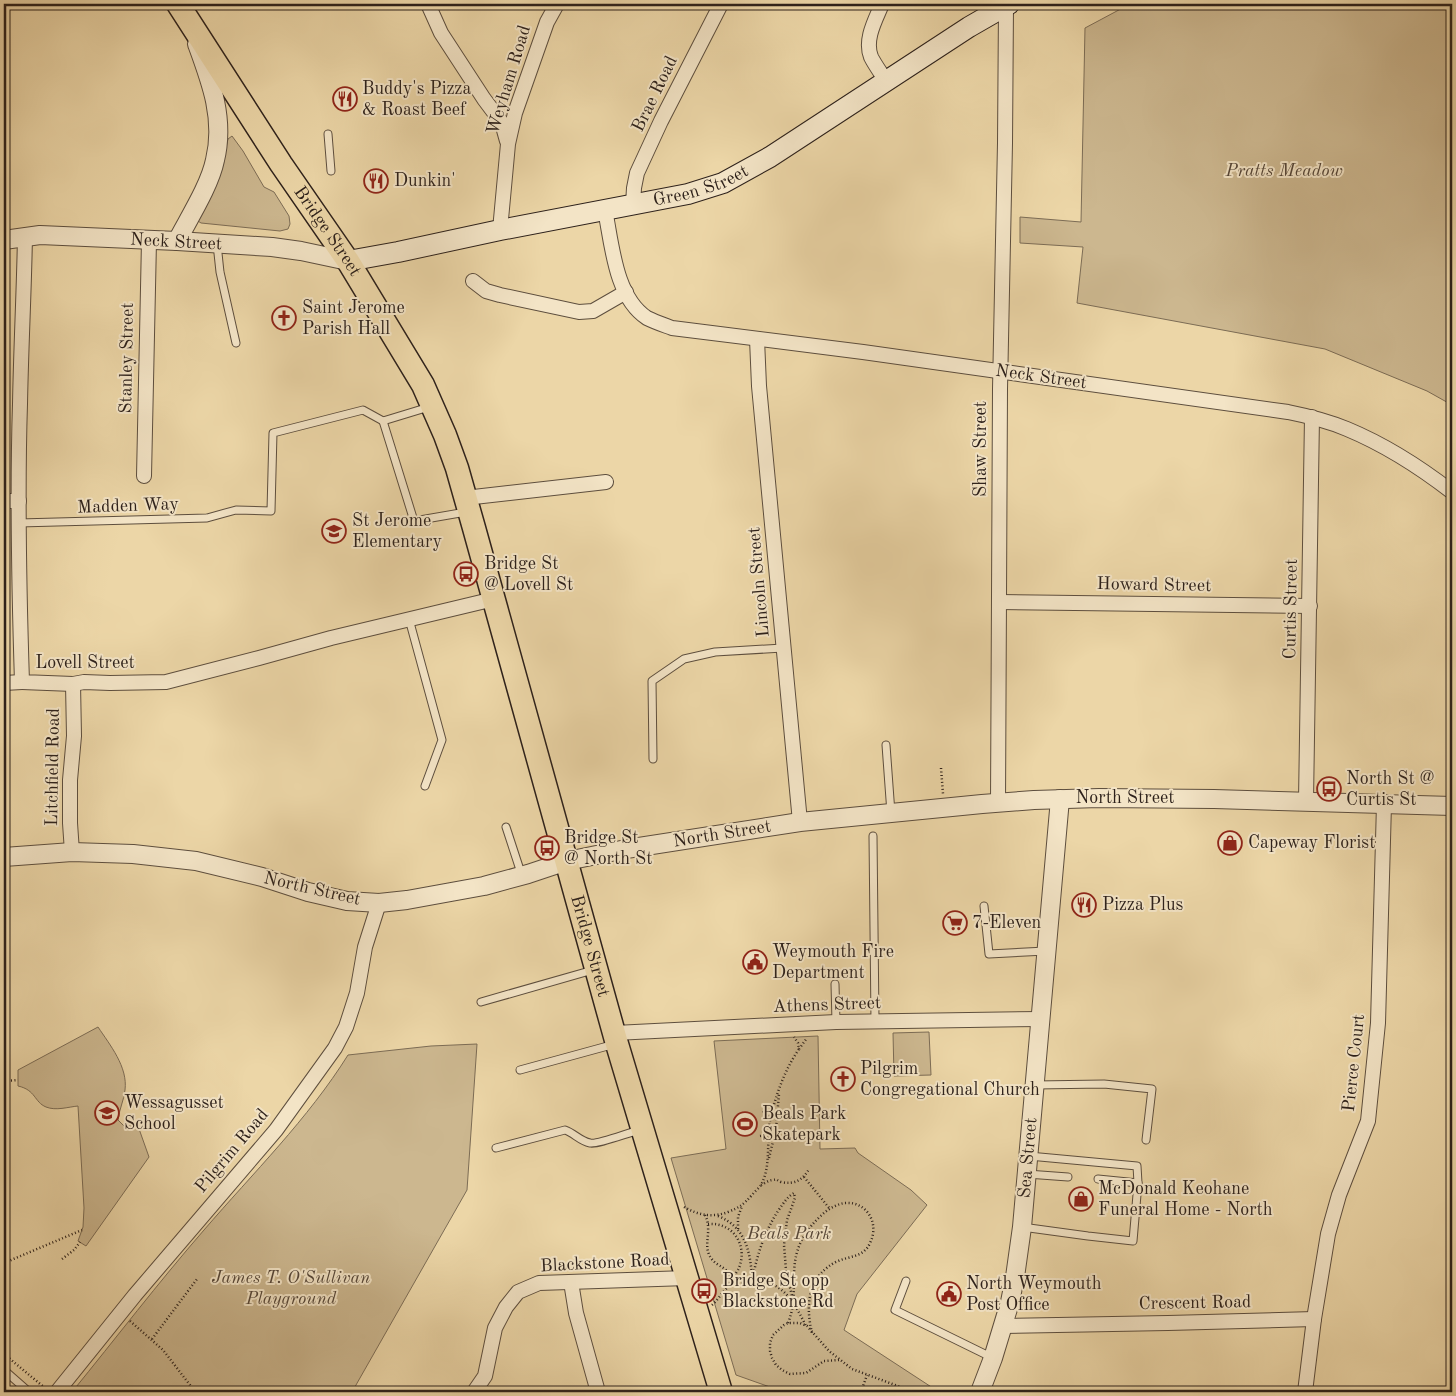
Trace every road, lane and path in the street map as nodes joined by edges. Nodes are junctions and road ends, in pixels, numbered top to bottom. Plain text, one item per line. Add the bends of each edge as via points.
1 (428, 4) edge
2 (557, 4) edge
3 (721, 4) edge
4 (882, 4) edge
5 (1008, 5) edge
6 (182, 10) edge
7 (886, 80) junction
8 (328, 134) dead end
9 (508, 144) junction
10 (331, 171) dead end
11 (633, 204) junction
12 (605, 210) junction
13 (500, 230) junction
14 (25, 236) junction
15 (4, 240) edge
16 (149, 241) junction
17 (177, 241) junction
18 (217, 244) junction
19 (348, 261) junction
20 (473, 281) dead end
21 (626, 292) junction
22 (757, 340) junction
23 (236, 343) dead end
24 (1001, 372) junction
25 (432, 406) junction
26 (1312, 417) junction
27 (384, 421) junction
28 (144, 476) dead end
29 (606, 482) dead end
30 (1452, 492) edge
31 (4, 501) edge
32 (19, 501) junction
33 (467, 505) junction
34 (19, 523) junction
35 (494, 598) junction
36 (998, 602) junction
37 (1310, 606) junction
38 (409, 619) junction
39 (783, 648) junction
40 (22, 682) junction
41 (4, 683) edge
42 (73, 684) junction
43 (886, 745) dead end
44 (653, 759) dead end
45 (941, 768) dead end
46 (425, 786) dead end
47 (1060, 799) junction
48 (1306, 801) junction
49 (998, 802) junction
50 (1384, 804) junction
51 (1452, 806) edge
52 (944, 808) junction
53 (890, 813) junction
54 (800, 822) junction
55 (506, 827) dead end
56 (873, 836) dead end
57 (72, 852) junction
58 (4, 858) edge
59 (567, 862) junction
60 (522, 876) junction
61 (379, 903) junction
62 (984, 906) dead end
63 (1047, 951) junction
64 (596, 969) junction
65 (834, 984) dead end
66 (481, 1002) dead end
67 (1041, 1019) junction
68 (875, 1021) junction
69 (836, 1022) junction
70 (791, 1033) dead end
71 (810, 1033) dead end
72 (616, 1038) junction
73 (799, 1049) junction
74 (520, 1070) dead end
75 (18, 1080) dead end
76 (4, 1082) edge
77 (1035, 1085) junction
78 (779, 1090) junction
79 (763, 1111) dead end
80 (770, 1118) junction
81 (642, 1129) junction
82 (768, 1135) junction
83 (760, 1136) dead end
84 (1146, 1140) dead end
85 (496, 1148) dead end
86 (1028, 1156) junction
87 (768, 1162) junction
88 (809, 1169) dead end
89 (1027, 1174) junction
90 (804, 1177) junction
91 (1068, 1177) dead end
92 (1098, 1179) dead end
93 (1138, 1183) junction
94 (761, 1184) junction
95 (680, 1205) dead end
96 (742, 1206) junction
97 (830, 1209) junction
98 (705, 1215) junction
99 (717, 1216) junction
100 (708, 1224) junction
101 (1022, 1227) junction
102 (738, 1229) junction
103 (82, 1230) dead end
104 (80, 1242) dead end
105 (62, 1259) dead end
106 (4, 1263) edge
107 (687, 1278) junction
108 (197, 1279) dead end
109 (730, 1281) junction
110 (752, 1281) junction
111 (906, 1281) dead end
112 (571, 1282) junction
113 (729, 1287) junction
114 (792, 1300) junction
115 (711, 1306) dead end
116 (120, 1314) junction
117 (1314, 1319) junction
118 (788, 1323) junction
119 (807, 1326) junction
120 (1003, 1326) junction
121 (812, 1333) junction
122 (152, 1339) junction
123 (4, 1354) edge
124 (993, 1358) junction
125 (839, 1360) junction
126 (4, 1370) edge
127 (867, 1375) junction
128 (29, 1392) edge
129 (48, 1392) edge
130 (57, 1392) edge
131 (193, 1392) edge
132 (474, 1392) edge
133 (598, 1392) edge
134 (721, 1392) edge
135 (861, 1392) edge
136 (914, 1392) edge
137 (980, 1392) edge
138 (1305, 1392) edge

1 - 9 street via 441,34 502,123
2 - 9 street, Weyham Road via 534,56
3 - 11 street, Brae Road via 637,173
4 - 7 street via 869,44 871,55
5 - 7 main road, Green Street
5 - 24 street, Shaw Street
6 - 17 street via 215,98 219,138 215,162 205,187
6 - 19 main road, Bridge Street
7 - 11 main road, Green Street via 770,157 723,183 688,194
8 - 10 lane
9 - 13 street, Weyham Road
11 - 12 main road, Green Street
12 - 13 main road, Green Street
12 - 21 street, Neck Street via 615,263
13 - 19 main road, Green Street
14 - 15 street, Neck Street
14 - 16 street, Neck Street
14 - 32 street, Lovell Street
16 - 17 street, Neck Street
16 - 28 street, Stanley Street
17 - 18 street, Neck Street
18 - 19 street, Neck Street via 302,251
18 - 23 lane
19 - 25 main road, Bridge Street
20 - 21 street via 486,291 580,312 593,311
21 - 22 street, Neck Street via 646,317 672,328
22 - 24 street, Neck Street
22 - 39 street, Lincoln Street
24 - 26 street, Neck Street via 1261,407
24 - 36 street, Shaw Street
25 - 27 lane
25 - 33 main road, Bridge Street via 454,460
26 - 30 street, Neck Street via 1378,444
26 - 37 street, Curtis Street
27 - 33 lane via 414,521
27 - 34 lane, Madden Way via 363,410 272,433 271,511 236,510 207,518
29 - 33 street
31 - 32 street
32 - 34 street, Lovell Street
33 - 35 main road, Bridge Street
34 - 40 street, Lovell Street
35 - 38 street, Lovell Street
35 - 59 main road, Bridge Street
36 - 37 street, Howard Street
36 - 49 street, Shaw Street
37 - 48 street, Curtis Street
38 - 42 street, Lovell Street via 166,682
38 - 46 lane via 442,740
39 - 44 lane via 715,652 684,659 652,682
39 - 54 street, Lincoln Street
40 - 41 street
40 - 42 street, Lovell Street
42 - 57 street, Litchfield Road
43 - 53 lane
45 - 52 path
47 - 48 street, North Street
47 - 49 street, North Street
47 - 63 street, Sea Street
48 - 50 street, North Street
49 - 52 street, North Street
50 - 51 street, North Street
50 - 117 street, Pierce Court via 1378,1022 1368,1121 1339,1195 1328,1234
52 - 53 street, North Street
53 - 54 street, North Street
54 - 59 street, North Street
55 - 60 lane
56 - 68 lane
57 - 58 street, North Street
57 - 61 street, North Street via 196,861 347,901
59 - 60 street, North Street
59 - 64 main road, Bridge Street
60 - 61 street, North Street via 484,886
61 - 116 street, Pilgrim Road via 354,1002 335,1048 276,1130
62 - 63 lane via 988,954
63 - 67 street, Sea Street
64 - 66 lane
64 - 72 main road, Bridge Street
65 - 69 lane
67 - 68 street, Athens Street
67 - 77 street, Sea Street
68 - 69 street, Athens Street
69 - 72 street, Athens Street
70 - 73 path
71 - 73 path
72 - 74 lane
72 - 81 main road, Bridge Street
73 - 78 path via 784,1074
75 - 76 path
77 - 84 lane via 1104,1084 1152,1089
77 - 86 street, Sea Street
78 - 80 path
78 - 87 path via 777,1122
79 - 80 path
80 - 82 path
81 - 85 lane via 593,1144 565,1130
81 - 107 main road, Bridge Street
82 - 83 path
82 - 87 path
86 - 89 street, Sea Street
86 - 93 lane via 1137,1166
87 - 94 path
88 - 90 path
89 - 91 lane
89 - 101 street, Sea Street
90 - 94 path via 793,1182 776,1179
90 - 97 path
92 - 93 lane
93 - 101 lane via 1133,1240
94 - 96 path
95 - 98 path
96 - 99 path
96 - 102 path
97 - 114 path via 801,1240 793,1269
97 - 121 path via 842,1203 863,1208 873,1220 874,1235 862,1254 838,1261 825,1270 813,1285 808,1303
98 - 99 path
98 - 100 path
99 - 102 path
100 - 109 path via 711,1259 726,1270
100 - 109 path via 728,1228 738,1241 741,1262
101 - 120 street, Sea Street via 1015,1278
102 - 110 path via 748,1251
103 - 106 path
104 - 105 path
107 - 112 street, Blackstone Road
107 - 134 main road, Bridge Street
108 - 122 path
109 - 113 path
110 - 113 path
110 - 114 path via 774,1285
110 - 114 path via 764,1236 781,1207 794,1193 796,1198 787,1220 784,1245
111 - 124 lane via 895,1310
112 - 132 street, Blackstone Road via 540,1283 518,1292 496,1328 485,1376
112 - 133 street via 576,1313
113 - 115 path
114 - 118 path
114 - 119 path
116 - 122 path
116 - 130 street, Pilgrim Road
117 - 120 street, Crescent Road
117 - 138 street
118 - 119 path
118 - 125 path via 778,1329 770,1343 772,1358 782,1370 798,1375 824,1362
119 - 121 path
120 - 124 street, Sea Street
121 - 125 path
122 - 131 path
123 - 129 path
124 - 137 street, Sea Street
125 - 127 path
126 - 128 lane
127 - 135 path
127 - 136 path

